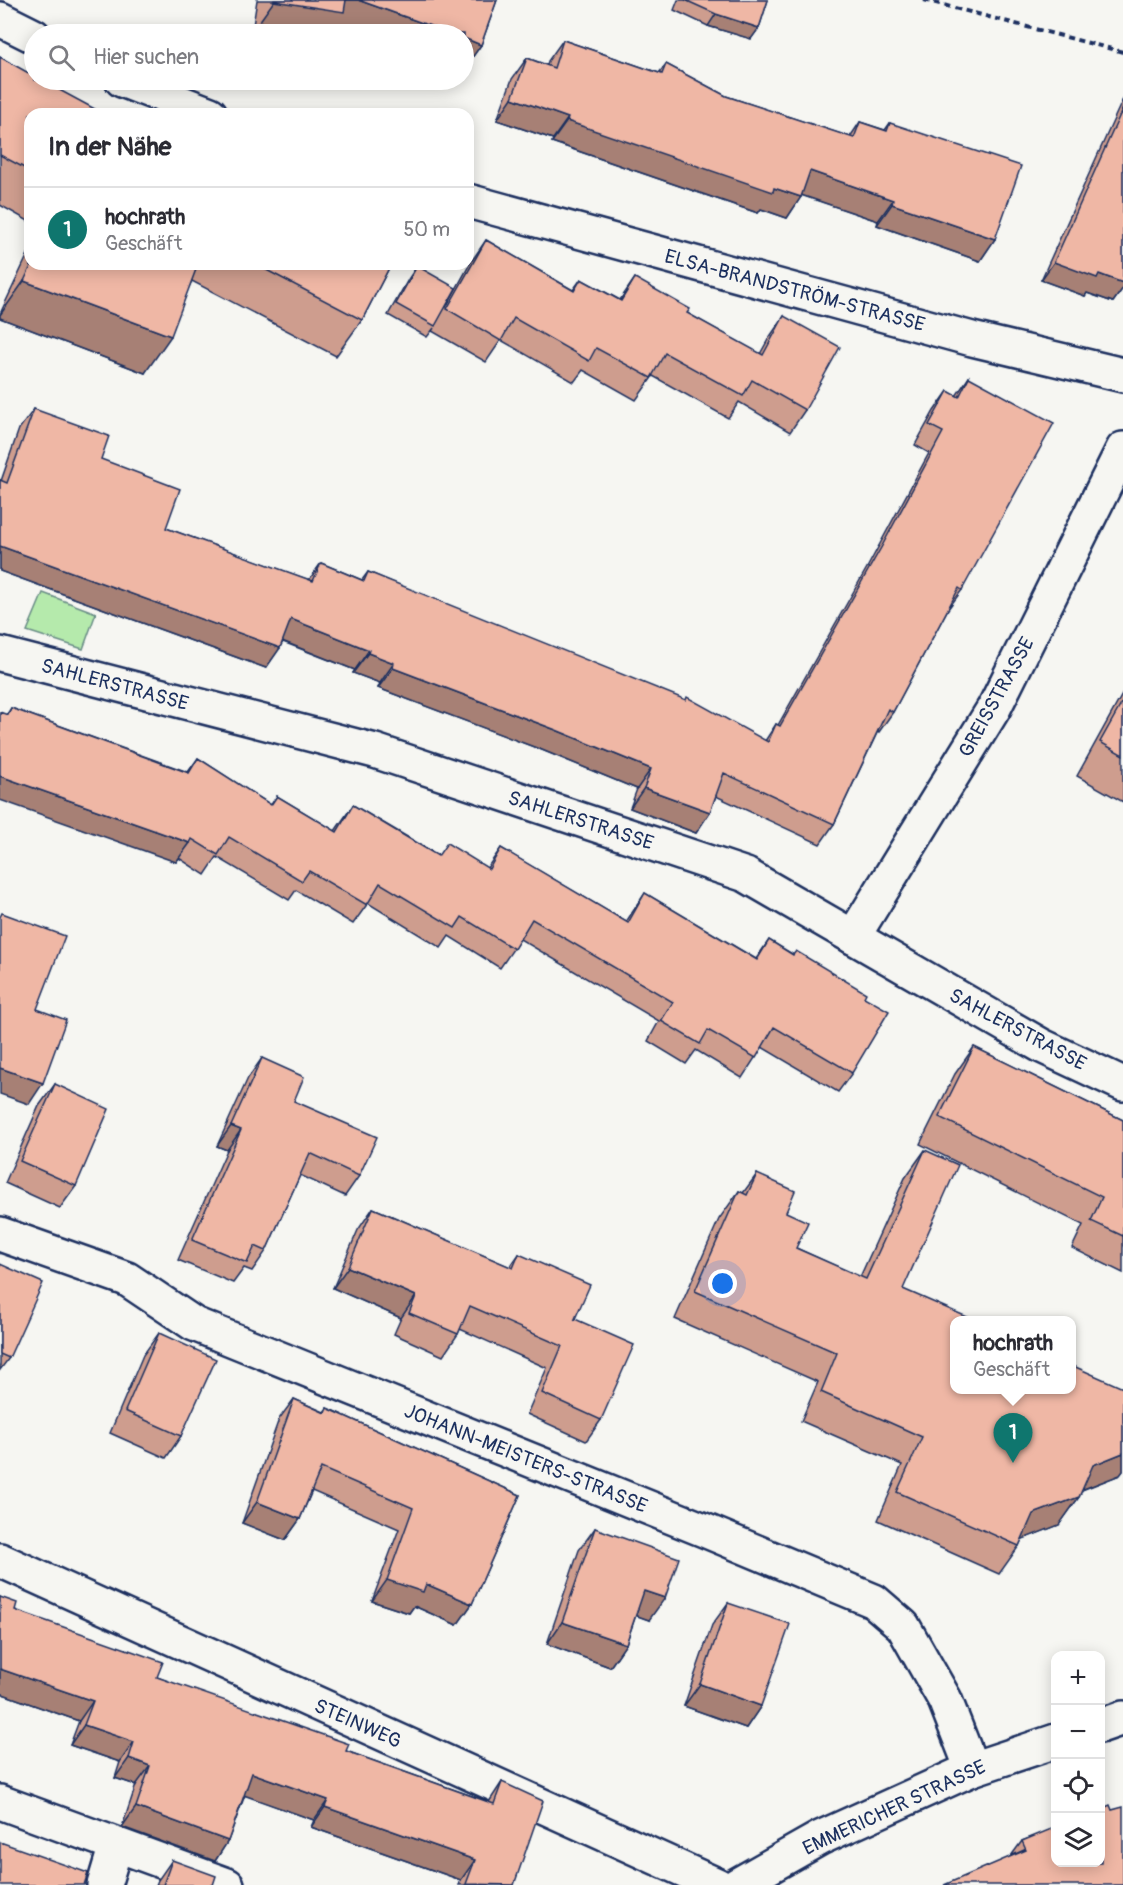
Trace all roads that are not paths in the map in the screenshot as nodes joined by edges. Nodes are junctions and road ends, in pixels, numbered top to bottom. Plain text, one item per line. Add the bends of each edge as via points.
1 (0, 19) edge
2 (24, 31) edge
3 (148, 90) edge
4 (194, 108) edge
5 (474, 203) edge
6 (1123, 375) edge
7 (1123, 449) edge
8 (0, 654) edge
9 (853, 937) junction
10 (1123, 1084) edge
11 (0, 1234) edge
12 (0, 1560) edge
13 (1123, 1718) edge
14 (1105, 1725) edge
15 (1051, 1743) edge
16 (972, 1769) junction
17 (0, 1802) edge
18 (116, 1845) junction
19 (104, 1885) edge
20 (227, 1885) edge
21 (717, 1885) edge
22 (737, 1885) edge

1 - 2 street
3 - 4 street
5 - 6 street, ELSA-BRANDSTRÖM-STRASSE via 972,339
7 - 9 street, GREISSTRASSE via 994,708
8 - 9 street, SAHLERSTRASSE via 375,751 746,875
9 - 10 street, SAHLERSTRASSE via 1042,1046
11 - 16 street, JOHANN-MEISTERS-STRASSE via 127,1279 194,1324 874,1601 903,1626 945,1700
12 - 21 street, STEINWEG
13 - 14 street
15 - 16 street, EMMERICHER STRASSE
16 - 22 street, EMMERICHER STRASSE via 820,1838
17 - 18 street
18 - 19 street
18 - 20 street

